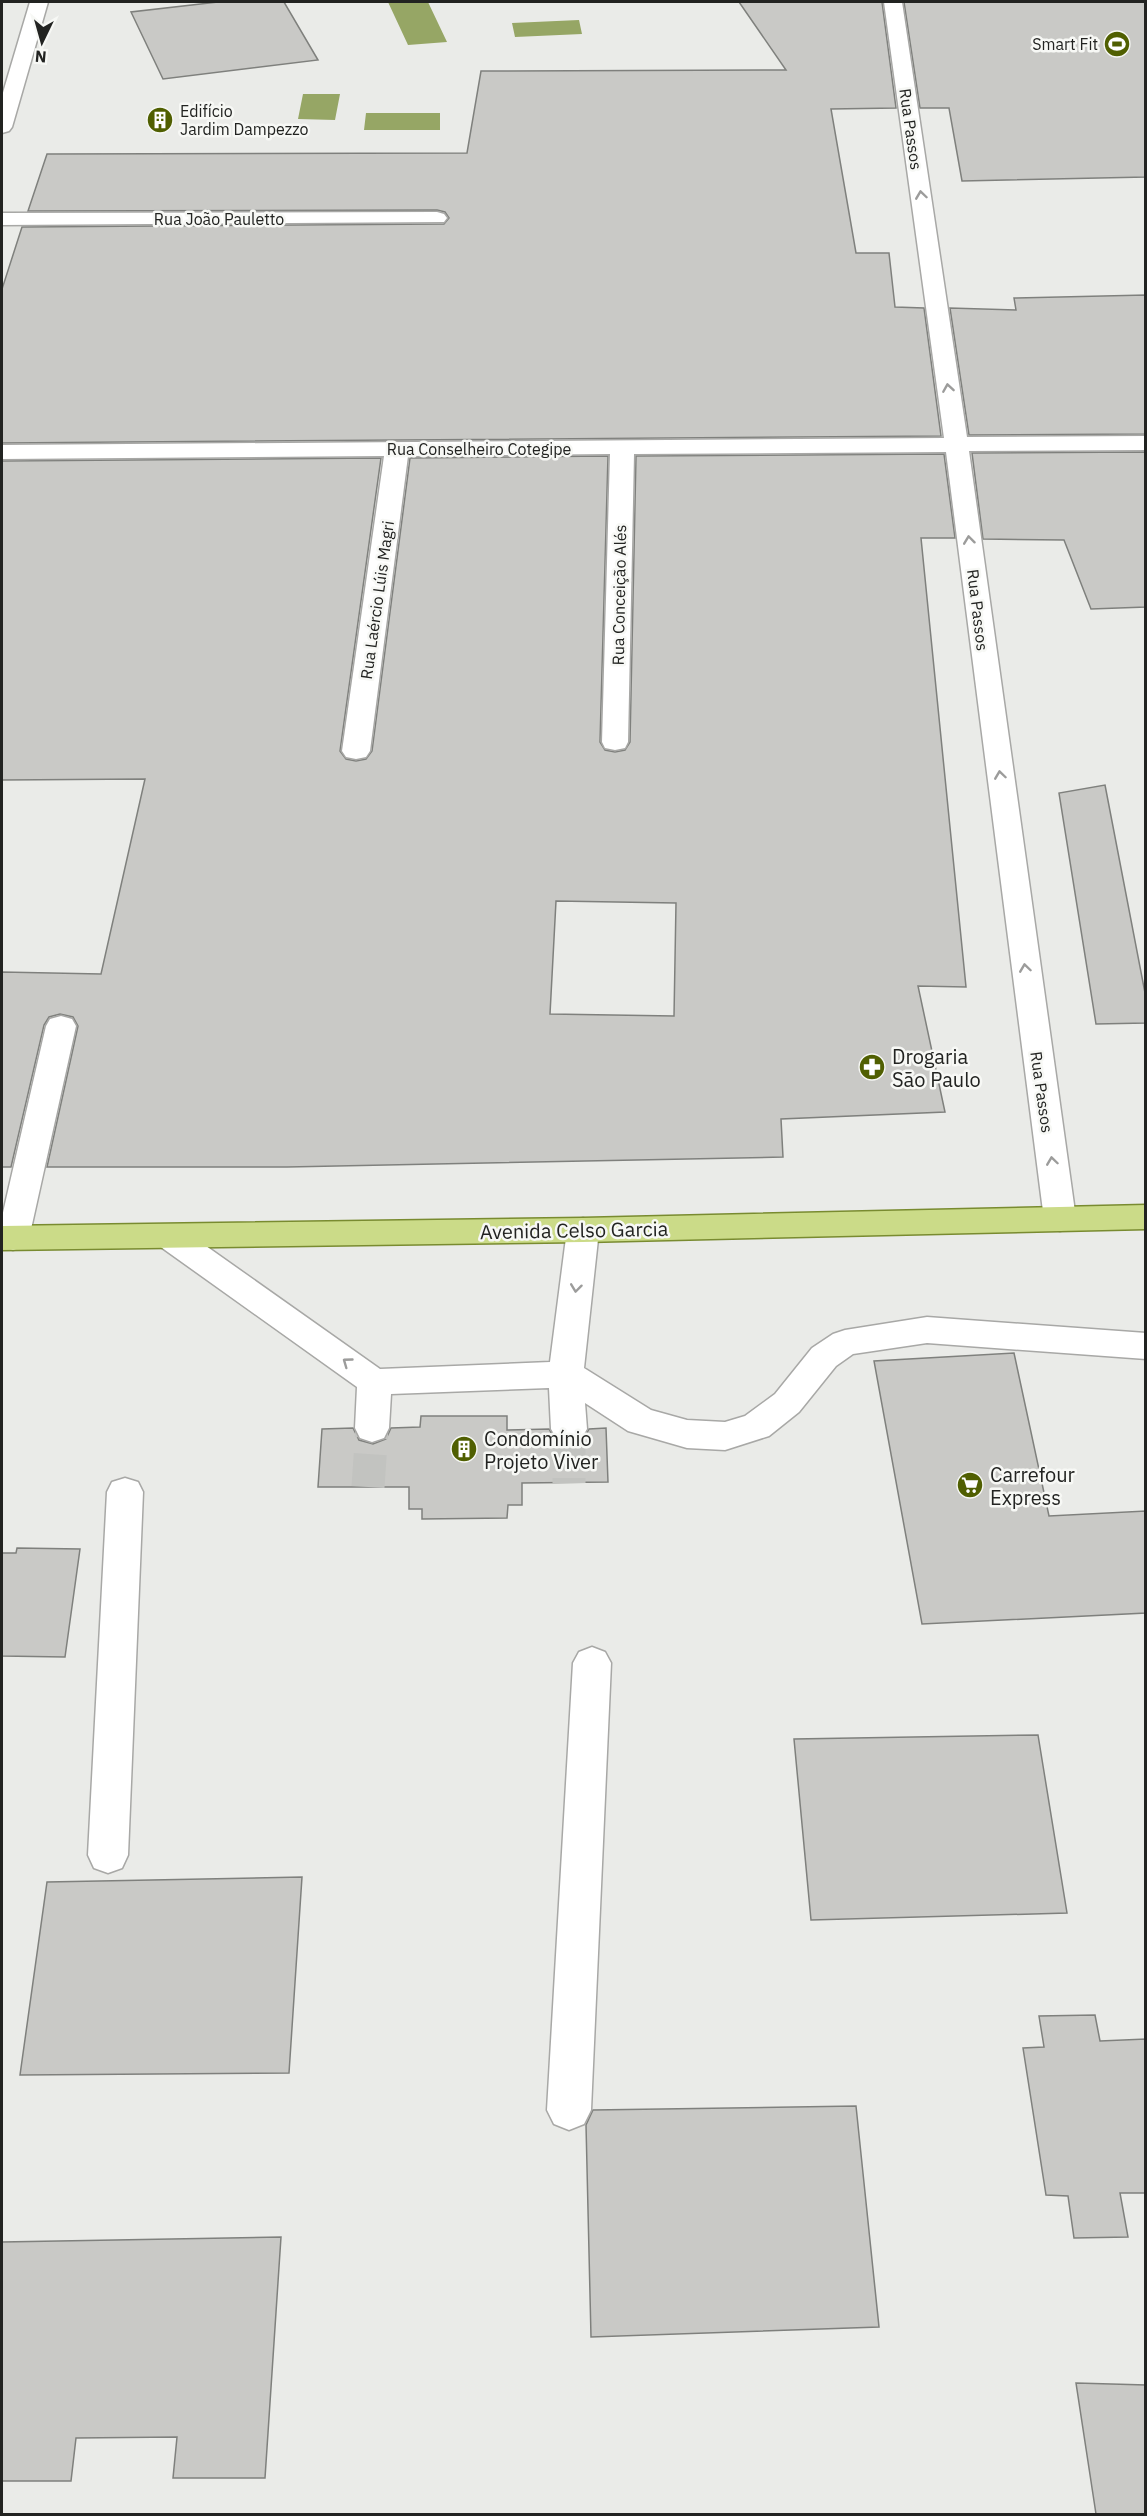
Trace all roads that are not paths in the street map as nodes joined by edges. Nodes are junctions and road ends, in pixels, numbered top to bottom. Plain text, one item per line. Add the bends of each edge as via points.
1 (39, 2) edge
2 (893, 2) edge
3 (2, 127) edge
4 (436, 218) dead end
5 (2, 219) edge
6 (1146, 443) edge
7 (957, 446) junction
8 (622, 448) junction
9 (397, 449) junction
10 (2, 452) edge
11 (615, 741) dead end
12 (356, 752) dead end
13 (61, 1026) dead end
14 (1146, 1217) edge
15 (1060, 1219) junction
16 (583, 1230) junction
17 (170, 1237) junction
18 (7, 1238) edge
19 (1146, 1346) edge
20 (566, 1374) junction
21 (374, 1382) junction
22 (372, 1428) tunnel mouth
23 (569, 1429) tunnel mouth
24 (125, 1492) dead end
25 (592, 1663) dead end
26 (108, 1855) dead end
27 (569, 2110) dead end

1 - 3 street
7 -> 2 street, Rua Passos
4 - 5 street, Rua João Pauletto
6 - 7 street, Rua Conselheiro Cotegipe
7 - 8 street, Rua Conselheiro Cotegipe
15 -> 7 street, Rua Passos
8 - 9 street, Rua Conselheiro Cotegipe
8 - 11 street, Rua Conceição Alés
9 - 10 street, Rua Conselheiro Cotegipe
9 - 12 street, Rua Laércio Lúis Magri
13 - 18 street
14 - 15 main road, Avenida Celso Garcia
15 - 16 main road, Avenida Celso Garcia
16 - 17 main road, Avenida Celso Garcia
16 -> 20 street
17 - 18 main road, Avenida Celso Garcia
21 -> 17 street
19 - 20 street via 927,1330 845,1343 824,1357 786,1403 765,1421 725,1436 687,1434 640,1421
20 - 21 street
20 - 23 street
21 - 22 street
24 - 26 street
25 - 27 street

